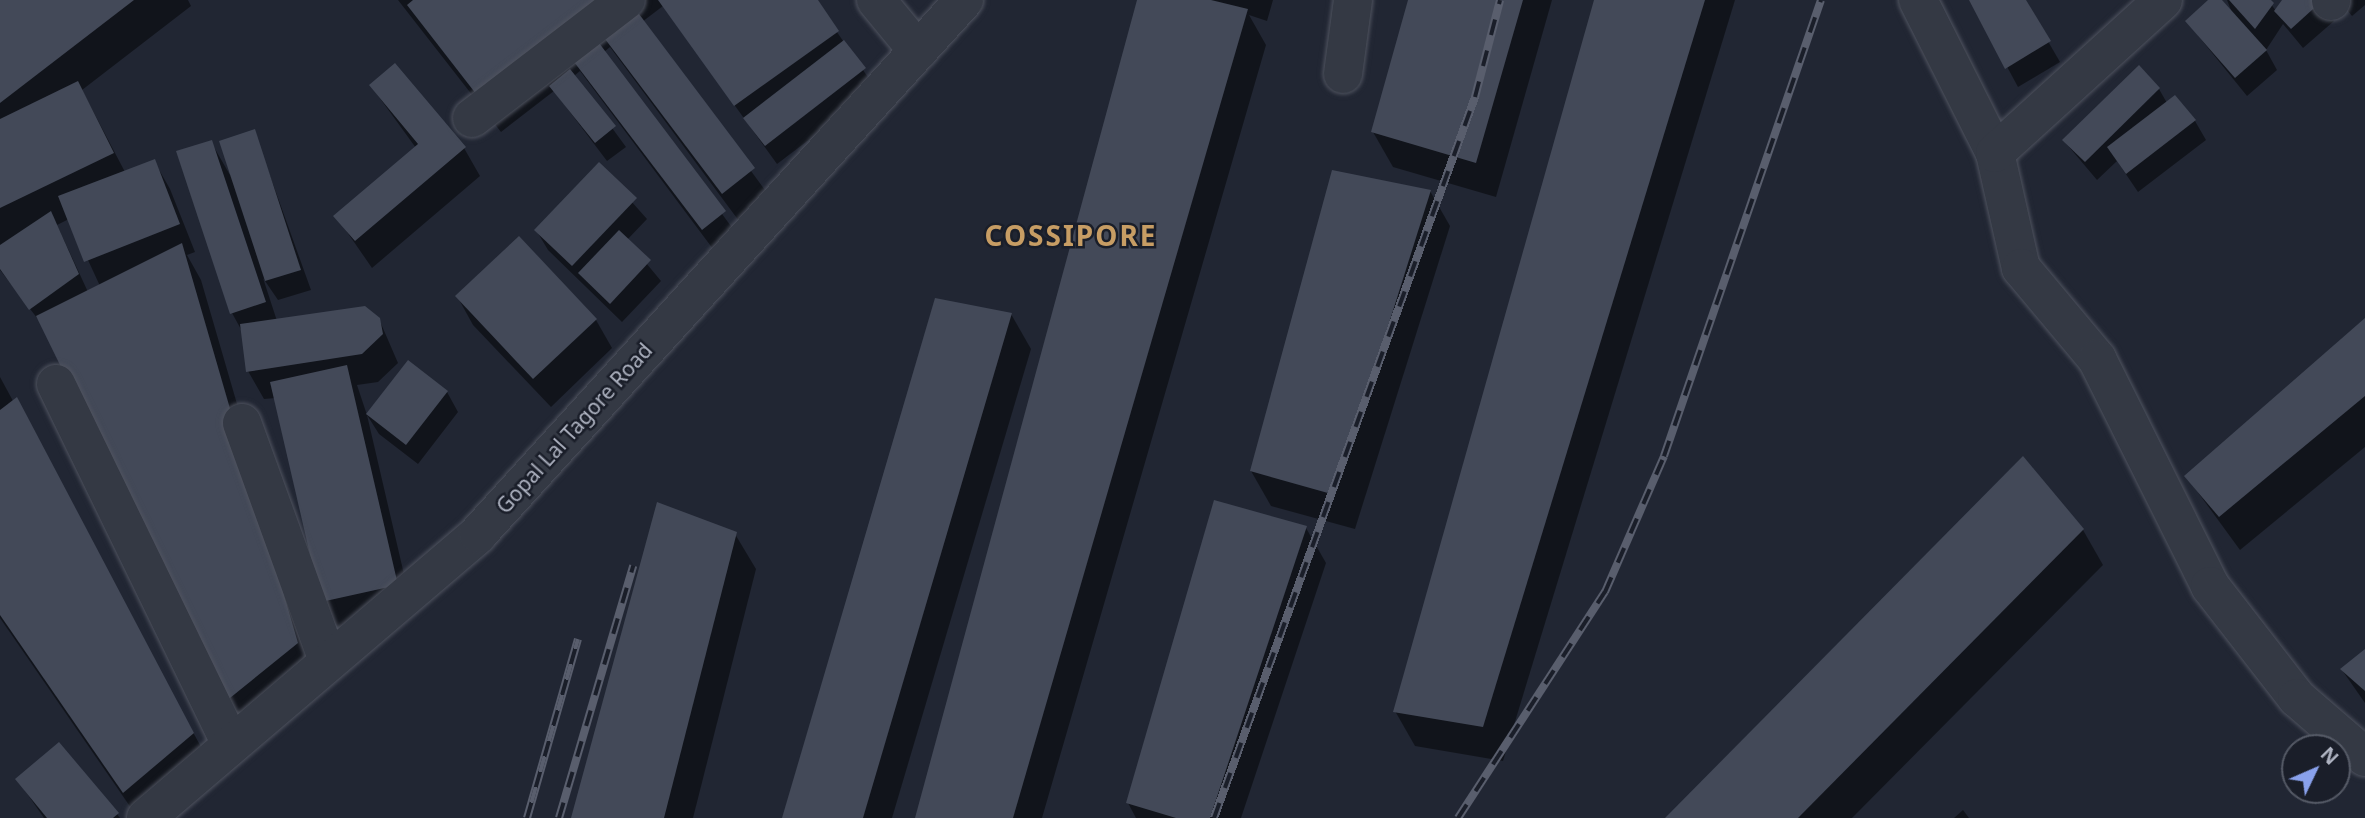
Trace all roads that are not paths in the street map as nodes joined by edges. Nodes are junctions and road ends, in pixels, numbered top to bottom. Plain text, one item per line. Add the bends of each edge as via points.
1 (626, 0) edge
2 (876, 0) edge
3 (964, 0) edge
4 (1353, 0) edge
5 (1918, 0) edge
6 (2163, 0) edge
7 (918, 51) junction
8 (1343, 74) dead end
9 (472, 118) dead end
10 (1995, 153) junction
11 (55, 384) dead end
12 (242, 423) dead end
13 (328, 660) junction
14 (231, 744) junction
15 (2363, 753) edge
16 (146, 818) edge

1 - 9 street
2 - 7 street
3 - 7 street, Gopal Lal Tagore Road
4 - 8 street
5 - 10 street
6 - 10 street
7 - 13 street, Gopal Lal Tagore Road via 478,534
10 - 15 street via 2021,268 2103,372 2210,586 2297,698
11 - 14 street
12 - 13 street
13 - 14 street, Gopal Lal Tagore Road
14 - 16 street, Gopal Lal Tagore Road

